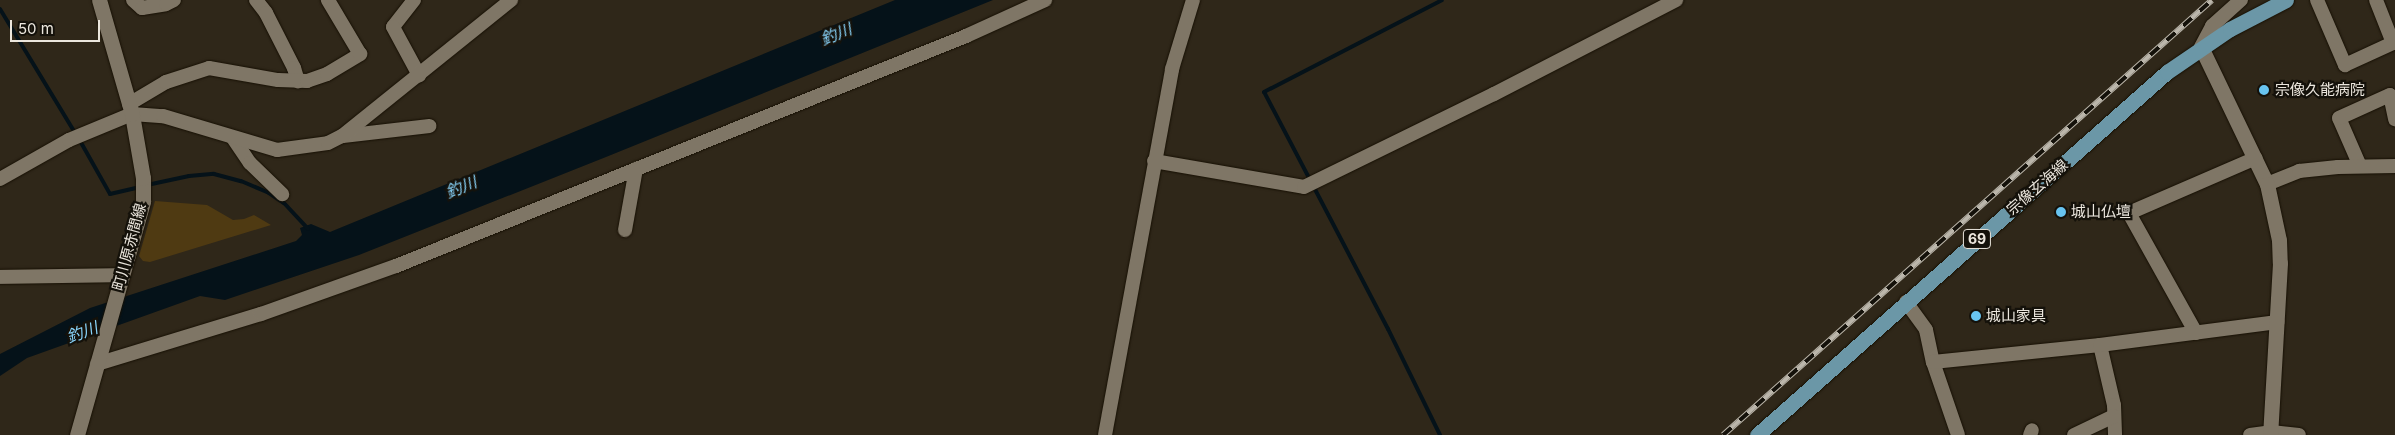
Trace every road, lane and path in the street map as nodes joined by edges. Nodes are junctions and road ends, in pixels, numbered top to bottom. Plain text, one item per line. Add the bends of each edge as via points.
1 (99, 0) edge
2 (133, 0) edge
3 (174, 0) edge
4 (256, 0) edge
5 (328, 0) edge
6 (414, 0) edge
7 (510, 0) edge
8 (1046, 0) edge
9 (1193, 0) edge
10 (1676, 0) edge
11 (2241, 0) edge
12 (2286, 0) edge
13 (2317, 0) edge
14 (2376, 0) edge
15 (2201, 47) junction
16 (419, 75) junction
17 (298, 81) junction
18 (130, 109) junction
19 (2395, 119) edge
20 (429, 126) dead end
21 (342, 136) junction
22 (233, 138) junction
23 (2256, 158) junction
24 (1154, 160) junction
25 (2360, 166) junction
26 (2395, 166) edge
27 (636, 169) junction
28 (0, 179) edge
29 (2267, 184) junction
30 (282, 194) dead end
31 (625, 230) dead end
32 (123, 275) junction
33 (0, 277) edge
34 (1906, 302) junction
35 (2278, 322) junction
36 (2196, 332) junction
37 (2100, 345) junction
38 (1933, 362) junction
39 (97, 364) junction
40 (2114, 416) junction
41 (2270, 434) edge
42 (77, 435) edge
43 (1106, 435) edge
44 (1757, 435) edge
45 (1958, 435) edge
46 (2074, 435) edge
47 (2115, 435) edge
48 (2250, 435) edge
49 (2299, 435) edge

1 - 18 main road, 町川原赤間線
2 - 3 street via 142,8
4 - 17 street via 266,13
5 - 17 street via 360,54 327,74
6 - 16 street via 393,27
7 - 16 street
8 - 27 street via 966,36
9 - 24 street via 1172,69
10 - 24 street via 1304,187
11 - 15 street via 2212,26
12 - 15 main road, 宗像玄海線 / 69
13 - 14 street via 2345,65 2393,43
15 - 23 main road
15 - 34 main road, 宗像玄海線 / 69 via 2167,72
16 - 21 street
17 - 18 street via 209,68 166,82
18 - 22 street
18 - 28 street
18 - 32 main road, 町川原赤間線 via 143,178 143,201
19 - 25 street via 2390,95 2339,118
20 - 21 street
21 - 22 street via 328,143 277,150
22 - 30 street via 250,163
23 - 29 main road
23 - 36 street via 2129,213
24 - 43 street
25 - 26 street
25 - 29 street via 2299,171
27 - 31 street
27 - 39 street via 396,266 261,314
29 - 35 main road via 2279,240
32 - 33 street
32 - 39 main road, 町川原赤間線
34 - 38 street via 1926,330
34 - 44 main road, 宗像玄海線 / 69
35 - 36 street
35 - 41 main road
36 - 37 street
37 - 38 street
37 - 40 street
38 - 45 street
39 - 42 main road, 町川原赤間線
40 - 46 street
40 - 47 street
41 - 48 street
41 - 49 street

